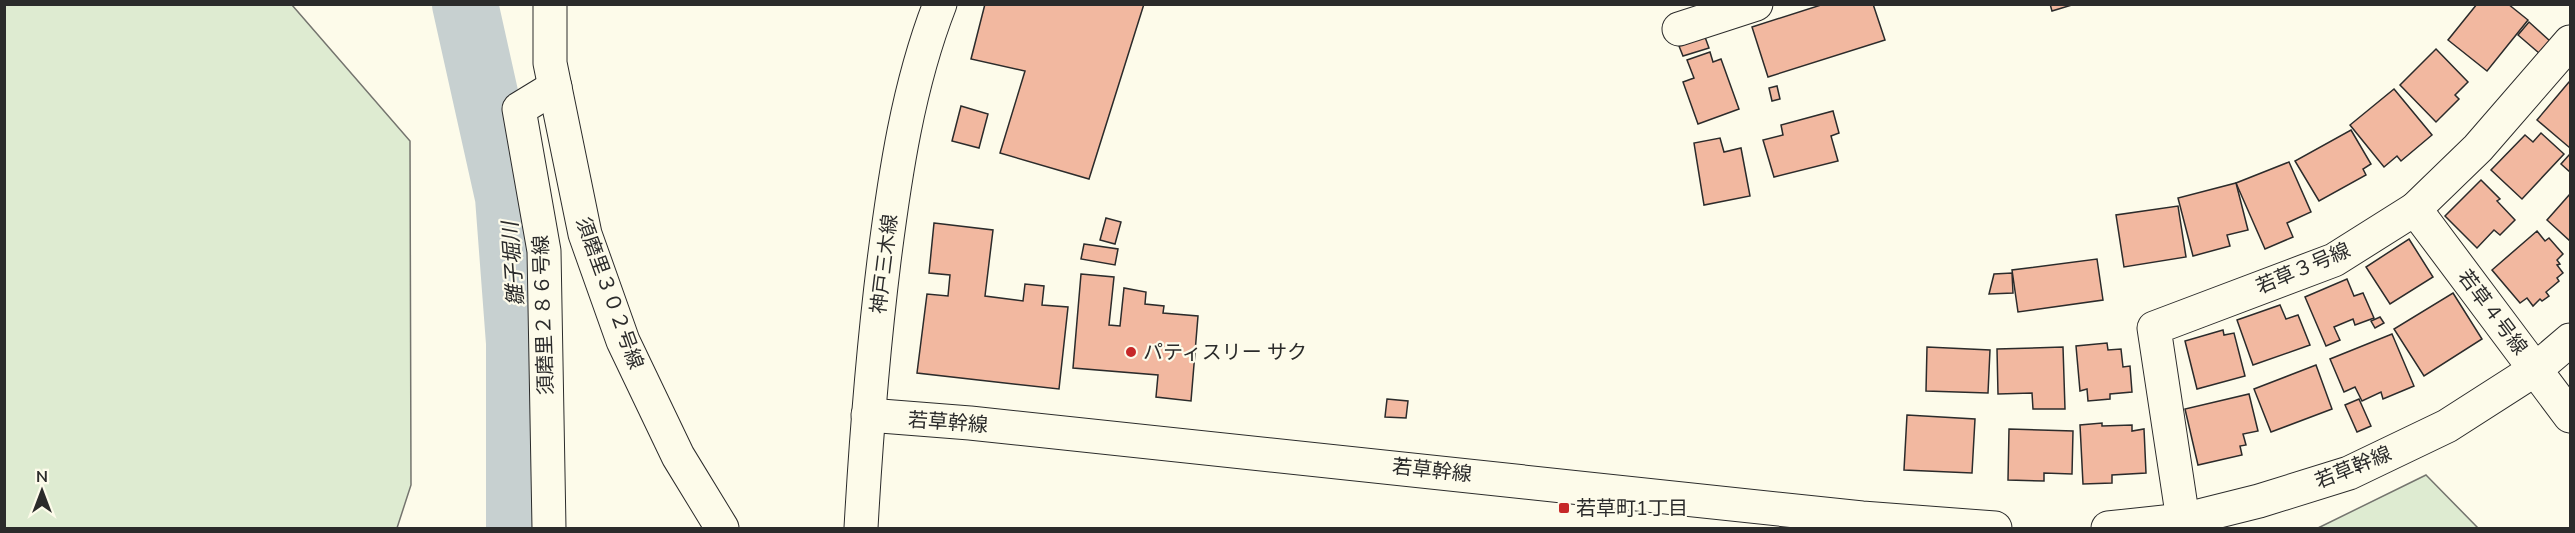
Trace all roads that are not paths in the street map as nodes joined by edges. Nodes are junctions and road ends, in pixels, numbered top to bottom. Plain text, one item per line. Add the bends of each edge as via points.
1 (550, 4) edge
2 (940, 4) edge
3 (1756, 4) edge
4 (1679, 29) dead end
5 (2571, 42) edge
6 (555, 87) junction
7 (2415, 209) junction
8 (2571, 340) edge
9 (2536, 369) junction
10 (868, 415) junction
11 (2571, 416) edge
12 (2183, 520) junction
13 (549, 528) edge
14 (722, 528) edge
15 (861, 528) edge
16 (1995, 528) edge
17 (2108, 528) edge

1 - 6 street, 須磨里３０２号線 via 550,63
2 - 10 street, 神戸三木線 via 924,47 893,183
3 - 4 street
5 - 7 street, 若草３号線 via 2478,148
6 - 13 street, 須磨里２８６号線 via 519,109 544,251
6 - 14 street, 須磨里３０２号線 via 585,234 623,341 678,456
7 - 9 street, 若草４号線
7 - 12 street, 若草３号線 via 2334,260 2154,328
8 - 9 street, 若草幹線
9 - 11 street, 若草４号線
9 - 12 street, 若草幹線 via 2447,426 2349,473
10 - 15 street, 神戸三木線
10 - 16 street, 若草幹線
12 - 17 street, 若草幹線

